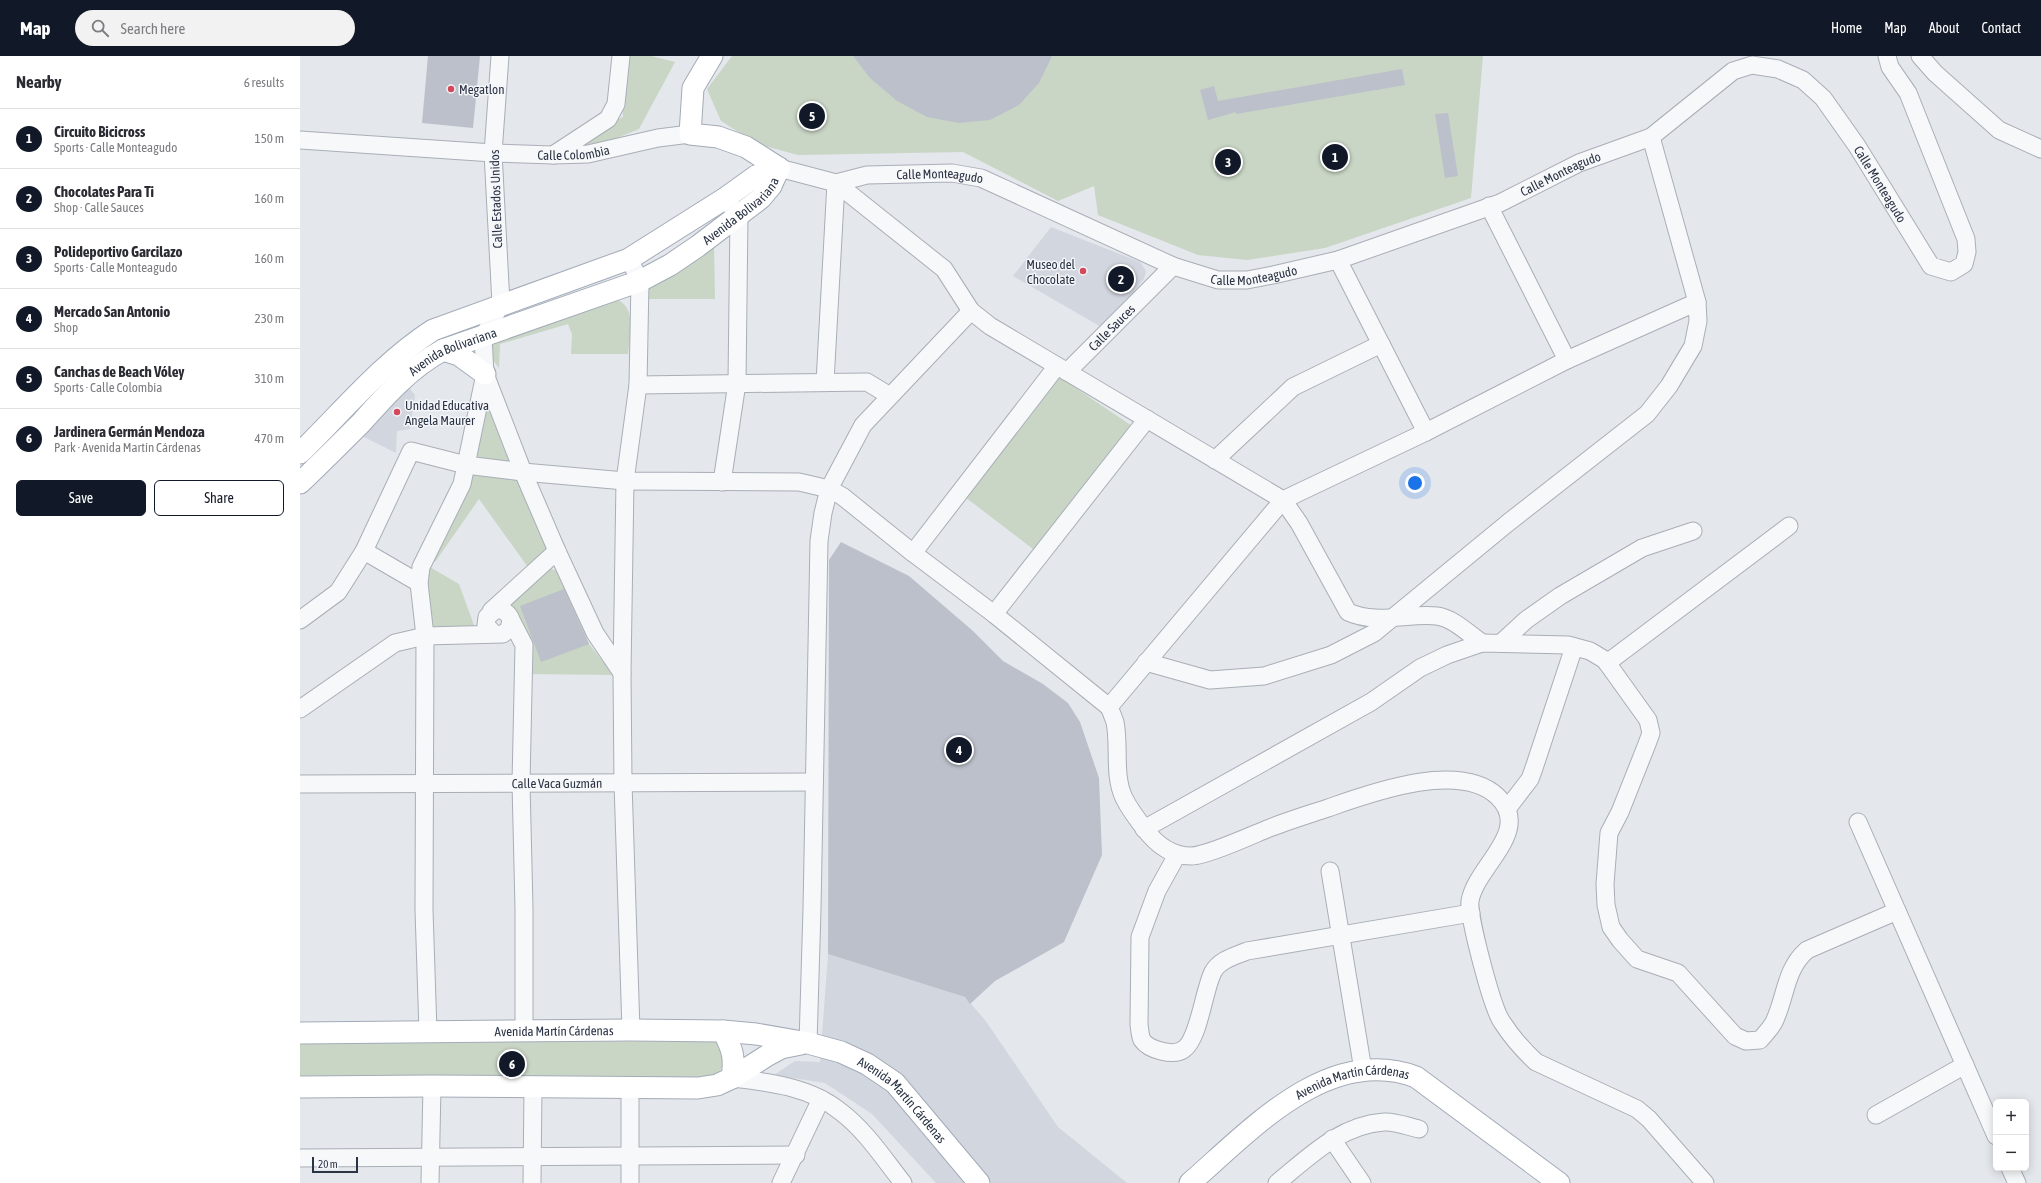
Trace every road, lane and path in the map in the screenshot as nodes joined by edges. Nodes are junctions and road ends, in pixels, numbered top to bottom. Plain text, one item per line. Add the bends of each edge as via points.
1 (500, 56) edge
2 (621, 56) edge
3 (712, 56) edge
4 (1887, 56) edge
5 (1920, 56) edge
6 (690, 134) junction
7 (1651, 137) junction
8 (300, 140) edge
9 (2041, 149) edge
10 (493, 153) junction
11 (553, 155) junction
12 (779, 168) junction
13 (836, 183) junction
14 (724, 199) junction
15 (1489, 206) junction
16 (739, 214) junction
17 (629, 259) junction
18 (1338, 260) junction
19 (1173, 266) junction
20 (640, 281) junction
21 (1697, 302) junction
22 (501, 304) junction
23 (971, 311) junction
24 (483, 336) junction
25 (1381, 344) junction
26 (442, 350) junction
27 (1567, 360) junction
28 (1062, 369) junction
29 (485, 374) junction
30 (825, 382) junction
31 (737, 383) junction
32 (638, 385) junction
33 (890, 396) junction
34 (1146, 419) junction
35 (1426, 432) junction
36 (301, 451) edge
37 (330, 455) junction
38 (1215, 460) junction
39 (466, 465) junction
40 (523, 472) junction
41 (625, 481) junction
42 (722, 482) junction
43 (300, 483) edge
44 (829, 489) junction
45 (1283, 500) junction
46 (1789, 526) dead end
47 (1693, 531) dead end
48 (364, 551) junction
49 (557, 551) junction
50 (913, 553) junction
51 (419, 583) junction
52 (994, 614) junction
53 (1392, 618) junction
54 (300, 620) edge
55 (502, 621) junction
56 (425, 636) junction
57 (1482, 643) junction
58 (1501, 643) junction
59 (1574, 647) junction
60 (1146, 662) junction
61 (1607, 663) junction
62 (622, 673) junction
63 (1109, 707) junction
64 (300, 709) edge
65 (814, 782) junction
66 (521, 783) junction
67 (623, 783) junction
68 (300, 784) edge
69 (426, 784) junction
70 (1507, 809) junction
71 (1858, 822) dead end
72 (1144, 829) junction
73 (1177, 855) junction
74 (1330, 871) dead end
75 (1897, 911) junction
76 (1471, 913) junction
77 (1341, 935) junction
78 (631, 1030) junction
79 (428, 1032) junction
80 (524, 1032) junction
81 (724, 1032) junction
82 (300, 1033) edge
83 (808, 1043) junction
84 (1965, 1065) junction
85 (1363, 1070) junction
86 (732, 1078) junction
87 (432, 1086) junction
88 (300, 1087) edge
89 (534, 1087) junction
90 (630, 1087) junction
91 (821, 1099) junction
92 (1876, 1115) dead end
93 (1419, 1130) dead end
94 (1996, 1135) edge
95 (1332, 1139) junction
96 (796, 1155) junction
97 (430, 1156) junction
98 (532, 1156) junction
99 (630, 1156) junction
100 (300, 1158) edge
101 (2011, 1171) edge
102 (430, 1183) edge
103 (532, 1183) edge
104 (630, 1183) edge
105 (781, 1183) edge
106 (903, 1183) edge
107 (979, 1183) edge
108 (1190, 1183) edge
109 (1277, 1183) edge
110 (1362, 1183) edge
111 (1559, 1183) edge
112 (1705, 1183) edge
113 (2017, 1183) edge

1 - 10 street, Calle Estados Unidos
2 - 11 street via 616,104 608,120
3 - 6 main road via 693,88
4 - 7 street, Calle Monteagudo via 1890,67 1908,93 1966,239 1967,252 1964,264 1951,272 1931,266 1838,118 1823,98 1803,80 1778,69 1752,65 1733,71
5 - 9 street via 1935,73 1999,130
6 - 11 street, Calle Colombia via 658,138 588,154
6 - 12 main road, Calle Colombia via 718,137 746,147
7 - 15 street, Calle Monteagudo via 1579,163
7 - 21 street
8 - 10 street, Calle Colombia
10 - 11 street, Calle Colombia
10 - 22 street, Calle Estados Unidos
12 - 13 street, Calle Colombia
12 - 14 main road, Avenida Bolivariana via 756,176
12 - 16 main road, Avenida Bolivariana via 771,186 761,198
13 - 19 street, Calle Monteagudo via 867,175 952,173 981,178
13 - 23 street via 944,269
13 - 30 street
14 - 16 street
14 - 17 main road, Avenida Bolivariana
15 - 18 street, Calle Monteagudo
15 - 27 street
16 - 20 main road, Avenida Bolivariana via 670,265
16 - 31 street
17 - 20 street
17 - 22 main road, Avenida Bolivariana
18 - 19 street, Calle Monteagudo via 1247,280 1218,280
18 - 25 street
19 - 28 street, Calle Sauces
20 - 24 main road, Avenida Bolivariana
20 - 32 street
21 - 27 street
21 - 53 street via 1698,321 1692,346 1669,386 1647,414 1527,507
22 - 24 street
22 - 36 main road, Avenida Bolivariana via 433,330 407,347
23 - 28 street via 990,326
23 - 33 street
24 - 26 main road, Avenida Bolivariana
24 - 29 street
25 - 35 street
25 - 38 street via 1292,387
26 - 29 main road via 459,355
26 - 37 main road, Avenida Bolivariana via 413,368
27 - 35 street
28 - 34 street
28 - 50 street, Calle Sauces
29 - 39 street
29 - 40 street
30 - 31 street
30 - 33 street via 867,382
31 - 32 street
31 - 42 street
32 - 41 street
33 - 44 street via 863,425
34 - 38 street
34 - 52 street
35 - 45 street
36 - 37 street
37 - 43 main road, Avenida Bolivariana
38 - 45 street
39 - 40 street
39 - 48 street via 411,451
39 - 51 street via 462,484 421,566
40 - 41 street
40 - 49 street
41 - 42 street
41 - 62 street
42 - 44 street via 799,482
44 - 50 street via 842,496
44 - 65 street via 819,541
45 - 53 street via 1299,523 1348,612 1371,619
45 - 60 street
46 - 61 street
47 - 58 street via 1642,548 1560,596 1526,620
48 - 51 street
48 - 54 street via 338,592
49 - 55 street
49 - 62 street via 595,633
50 - 52 street
51 - 56 street
52 - 63 street
53 - 57 street via 1437,616 1449,620
53 - 60 street via 1374,633 1331,655 1264,676 1210,680
55 - 56 street via 468,635
55 - 66 street via 524,645
56 - 64 street via 395,643
56 - 69 street
57 - 58 street
57 - 72 street via 1447,654 1420,668 1371,702
58 - 59 street
59 - 61 street via 1590,651
59 - 70 street via 1530,779
60 - 63 street
61 - 75 street via 1648,720 1651,733 1620,812 1609,833 1606,850 1606,905 1611,927 1637,958 1678,973 1735,1036 1746,1041 1760,1040 1774,1023 1790,972 1800,956 1807,950
62 - 67 street
63 - 72 street via 1114,721 1123,797
65 - 67 street, Calle Vaca Guzmán
65 - 83 street
66 - 67 street, Calle Vaca Guzmán
66 - 69 street, Calle Vaca Guzmán
66 - 80 street
67 - 78 street
68 - 69 street, Calle Vaca Guzmán
69 - 79 street via 424,910
70 - 73 street via 1498,797 1481,786 1454,780 1415,782 1378,791 1278,824 1193,856
70 - 76 street via 1511,823 1508,834 1476,883 1470,902
71 - 75 street
72 - 73 street via 1157,843
73 - 77 street via 1157,891 1140,937 1139,1025 1141,1039 1148,1046 1174,1053 1185,1049 1192,1039 1214,971 1223,961 1247,951
74 - 77 street
75 - 84 street
76 - 77 street
76 - 112 street via 1494,1003 1501,1020 1526,1052 1536,1062 1637,1109 1649,1119
77 - 85 street
78 - 80 main road, Avenida Martín Cárdenas
78 - 81 main road, Avenida Martín Cárdenas
79 - 80 main road, Avenida Martín Cárdenas
79 - 82 main road, Avenida Martín Cárdenas
81 - 83 main road, Avenida Martín Cárdenas
81 - 86 main road via 732,1048
83 - 86 main road via 774,1052
83 - 107 main road, Avenida Martín Cárdenas via 841,1052 867,1064 895,1083
84 - 92 street
84 - 94 street
85 - 108 main road, Avenida Martín Cárdenas via 1296,1094
85 - 111 main road, Avenida Martín Cárdenas via 1400,1071 1416,1077
86 - 90 main road via 717,1085 698,1088
86 - 91 street via 765,1081
87 - 88 main road
87 - 89 main road
87 - 97 street
89 - 90 main road
89 - 98 street
90 - 99 street
91 - 96 street
91 - 106 street via 841,1111 856,1125
93 - 95 street via 1385,1122 1356,1127
95 - 109 street
95 - 110 street
96 - 99 street
96 - 105 street
97 - 98 street
97 - 100 street
97 - 102 street
98 - 99 street
98 - 103 street
99 - 104 street
101 - 113 street

